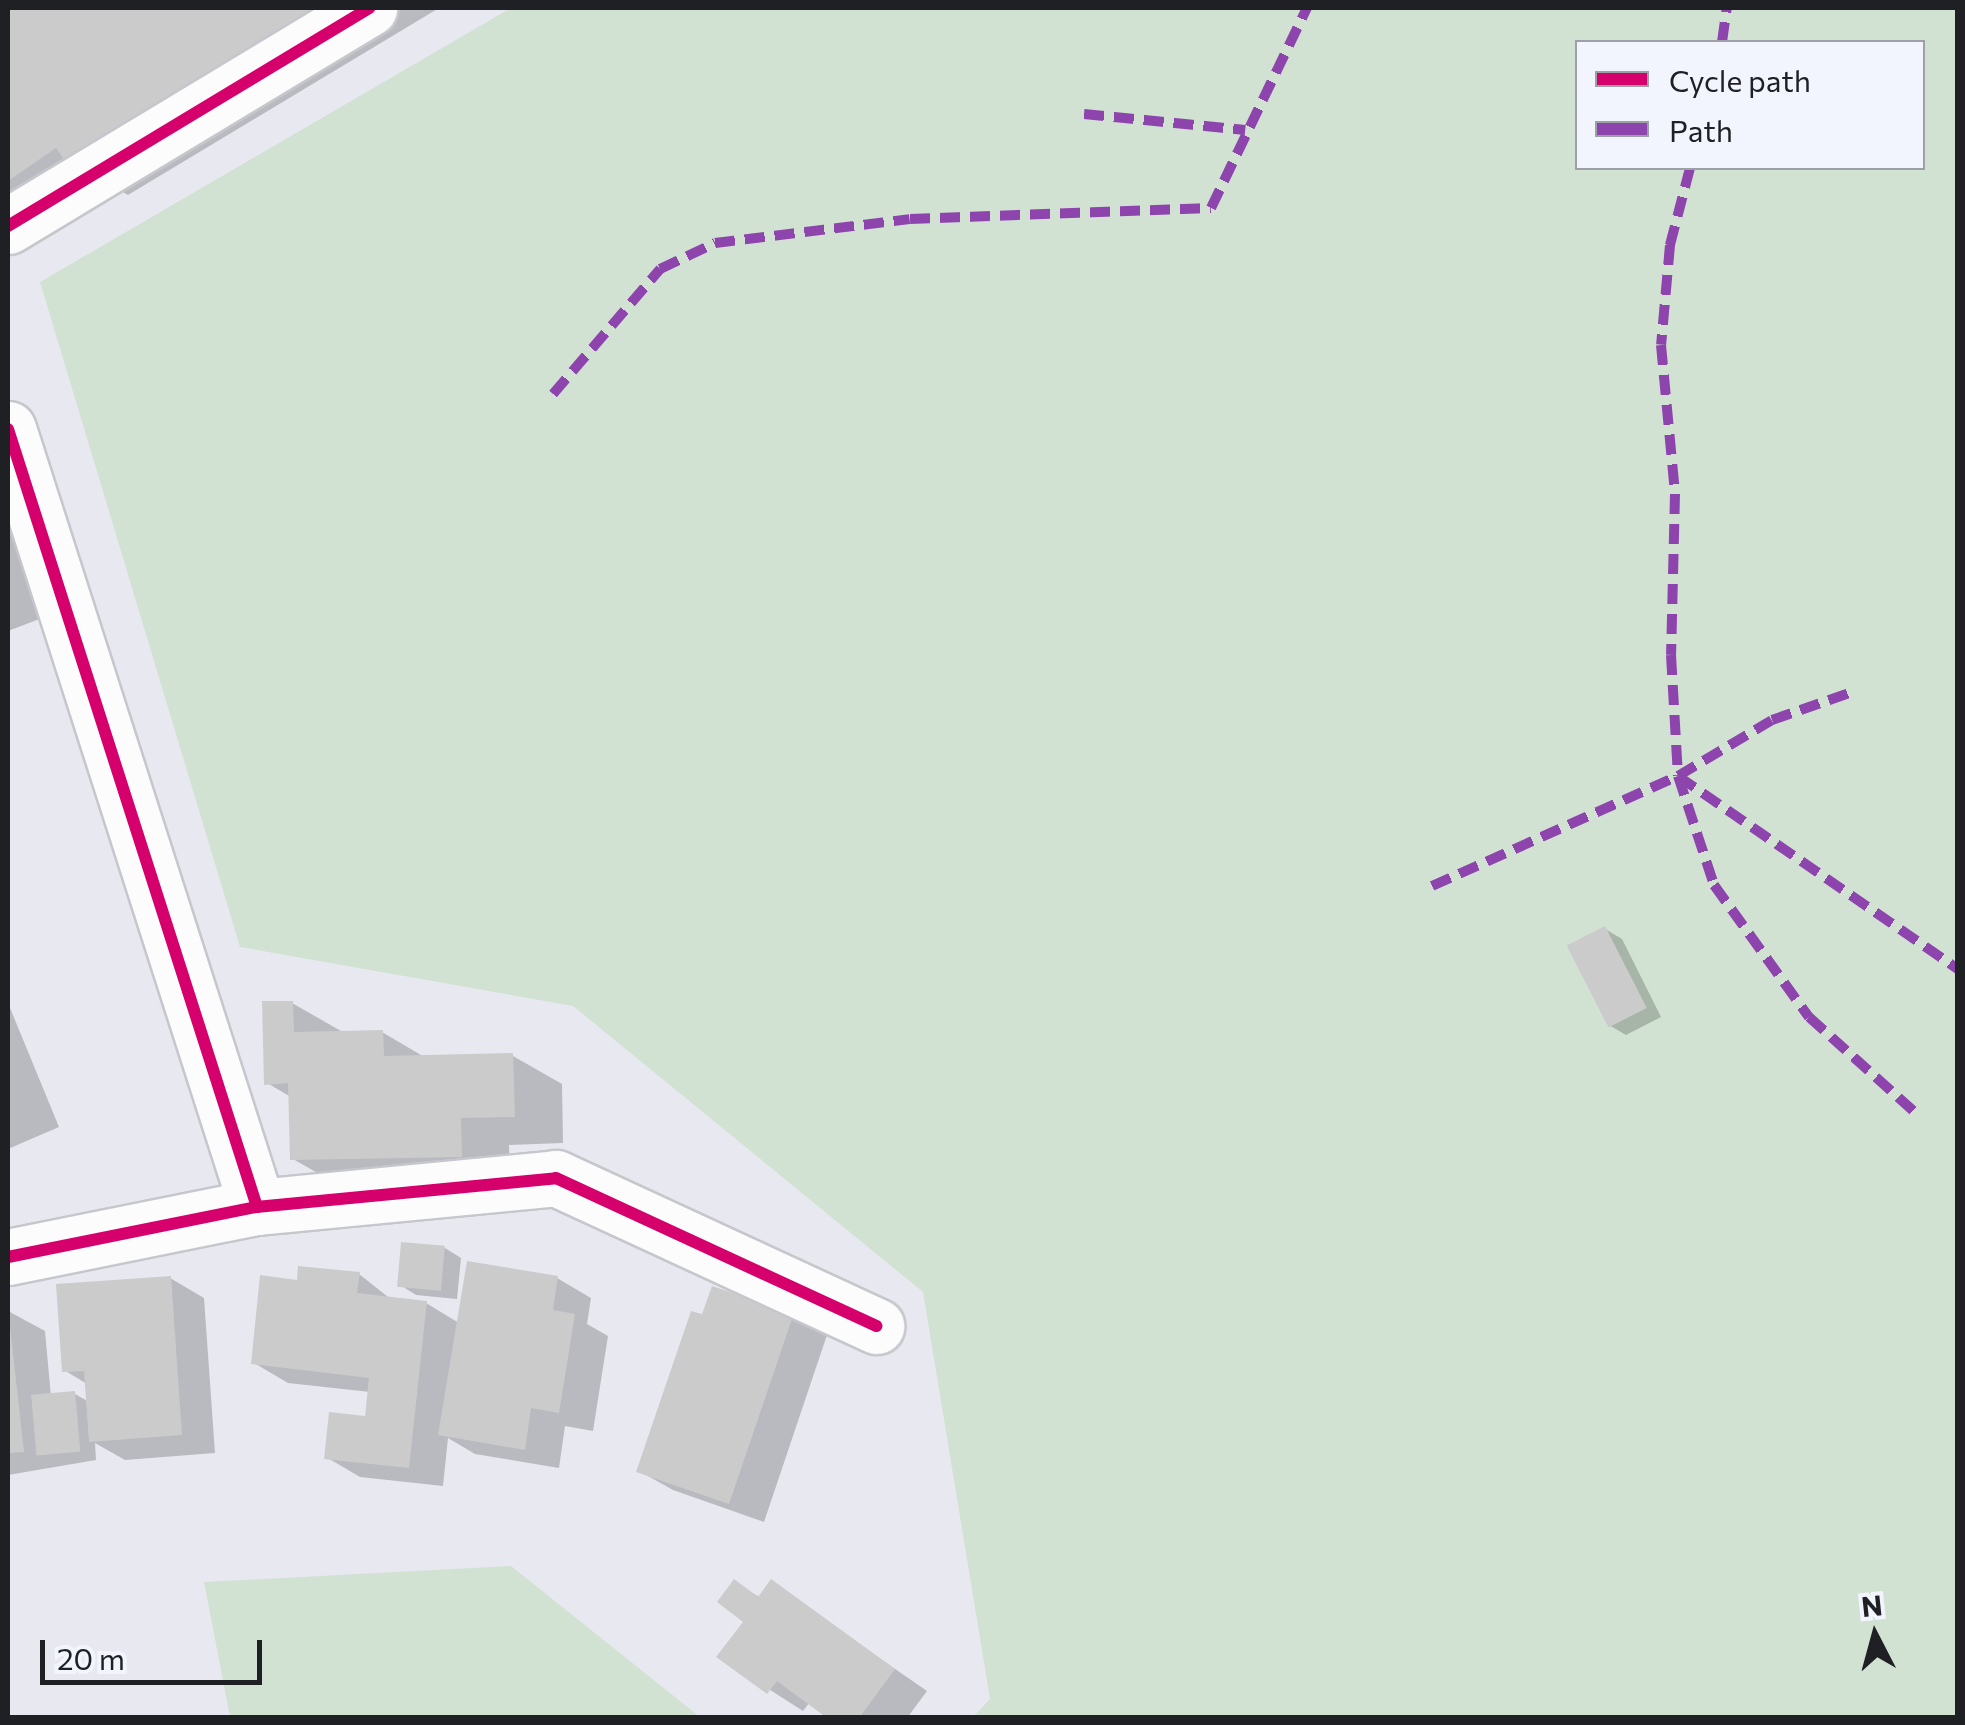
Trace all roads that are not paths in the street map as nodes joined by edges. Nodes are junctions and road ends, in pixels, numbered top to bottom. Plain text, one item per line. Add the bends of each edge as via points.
1 (369, 8) edge
2 (8, 226) edge
3 (8, 430) edge
4 (257, 1207) junction
5 (8, 1258) edge
6 (876, 1326) dead end

1 - 2 street
3 - 4 street
4 - 5 street
4 - 6 street via 556,1178

